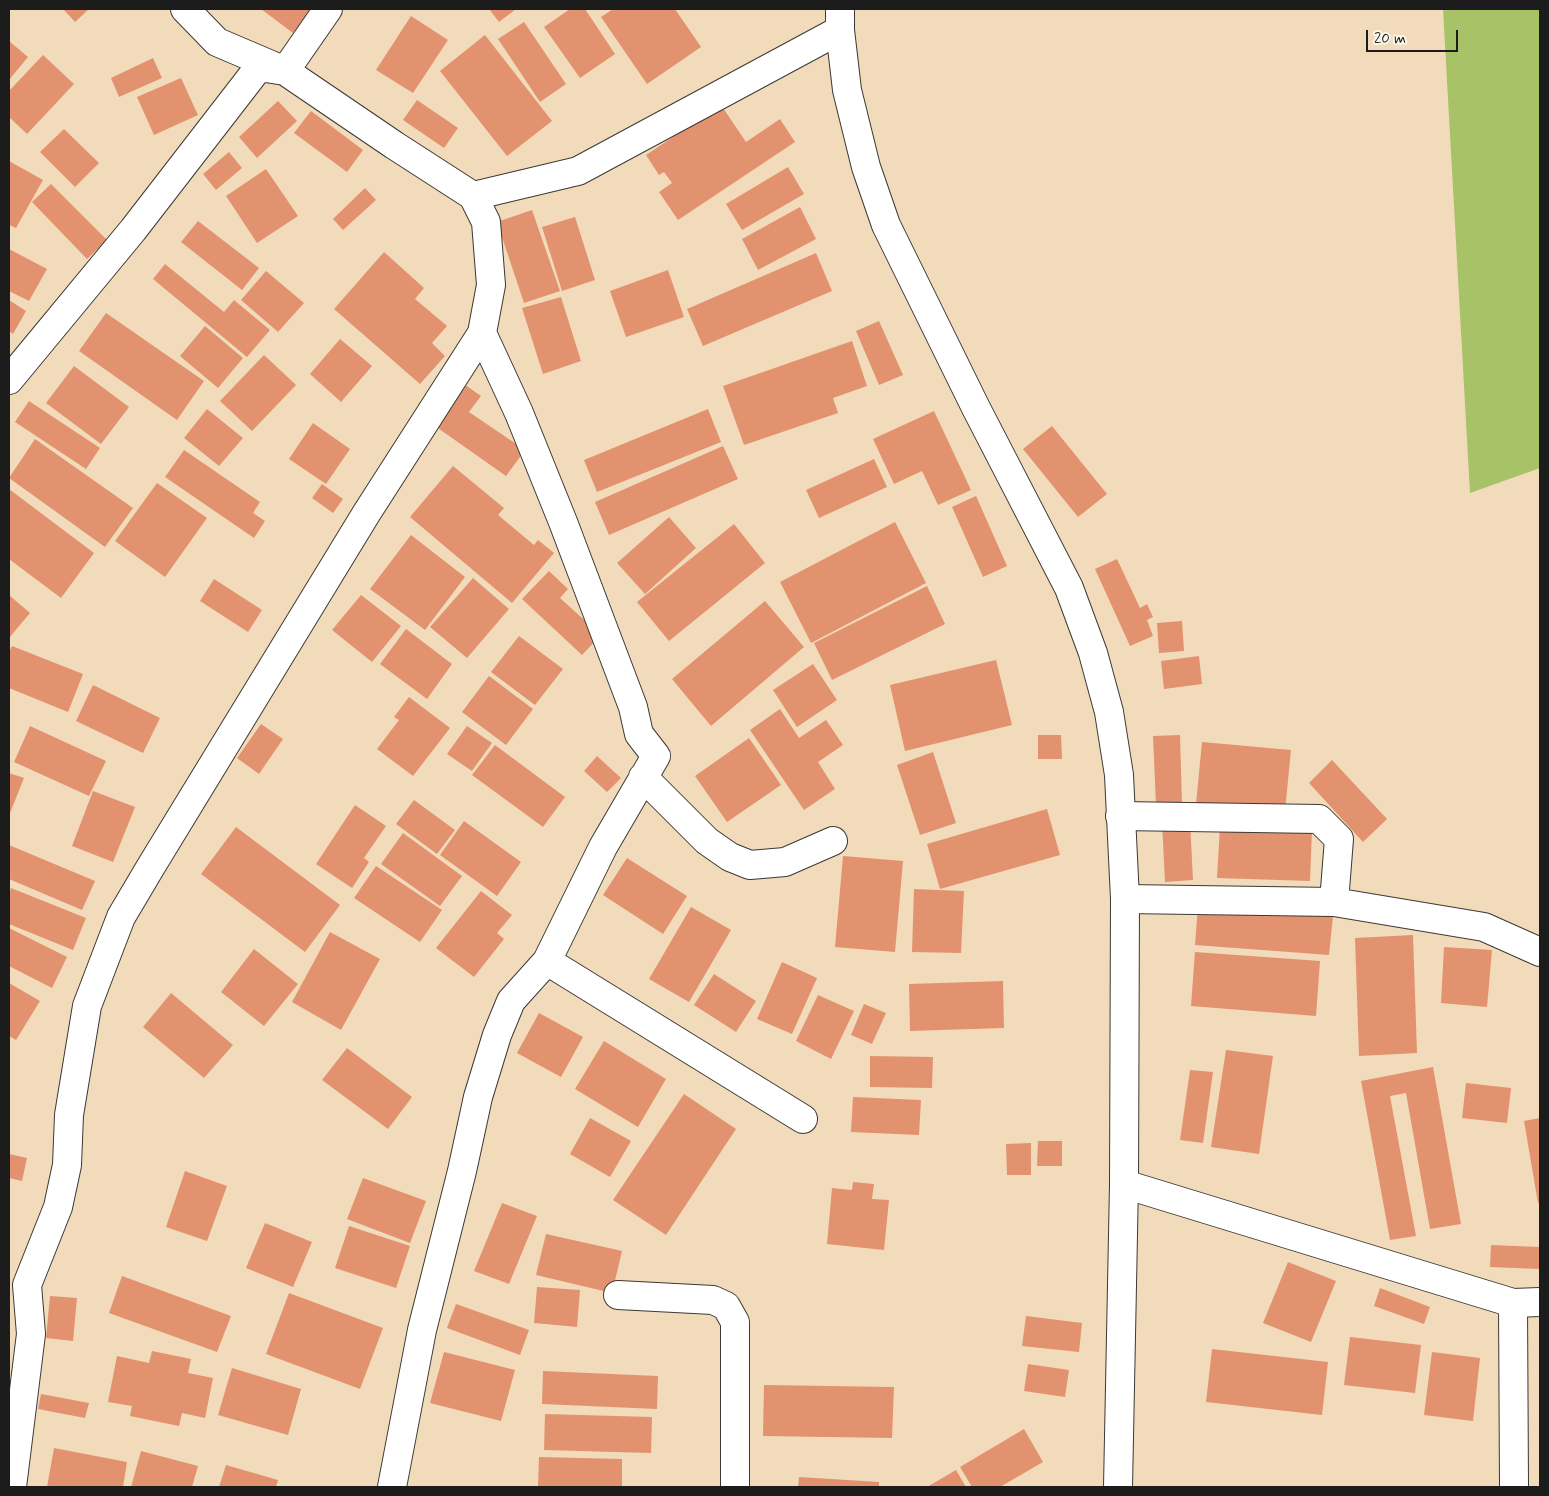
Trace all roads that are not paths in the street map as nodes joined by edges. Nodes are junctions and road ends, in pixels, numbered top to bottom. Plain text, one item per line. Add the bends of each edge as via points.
1 (185, 9) edge
2 (328, 9) edge
3 (840, 19) edge
4 (285, 71) junction
5 (473, 196) junction
6 (482, 333) junction
7 (9, 380) edge
8 (643, 778) junction
9 (1120, 816) junction
10 (833, 841) dead end
11 (1125, 899) junction
12 (1334, 902) junction
13 (1540, 952) edge
14 (546, 961) junction
15 (803, 1119) dead end
16 (1124, 1184) junction
17 (18, 1279) edge
18 (618, 1295) dead end
19 (1540, 1302) edge
20 (1512, 1303) junction
21 (12, 1487) edge
22 (392, 1487) edge
23 (735, 1487) edge
24 (1118, 1487) edge
25 (1514, 1487) edge

1 - 4 street via 217,42
2 - 4 street
3 - 5 street via 578,171
3 - 9 street via 847,90 866,166 886,225 1070,588 1094,653 1109,712 1119,775
4 - 5 street
4 - 7 street via 259,67 133,230
5 - 6 street via 486,222 491,285
6 - 8 street via 563,522 634,706 639,734 656,756
6 - 17 street via 366,514 121,917 88,1006 69,1114 67,1165 58,1207
8 - 10 street via 706,841 730,857 750,865 785,862
8 - 14 street via 603,847
9 - 11 street
9 - 12 street via 1319,819 1339,839
11 - 12 street
11 - 16 street
12 - 13 street via 1484,927
14 - 15 street
14 - 22 street via 511,1001 478,1097 422,1330
16 - 20 street
16 - 24 street
17 - 21 street via 31,1334
18 - 23 street via 713,1300 726,1306 735,1322
19 - 20 street
20 - 25 street

